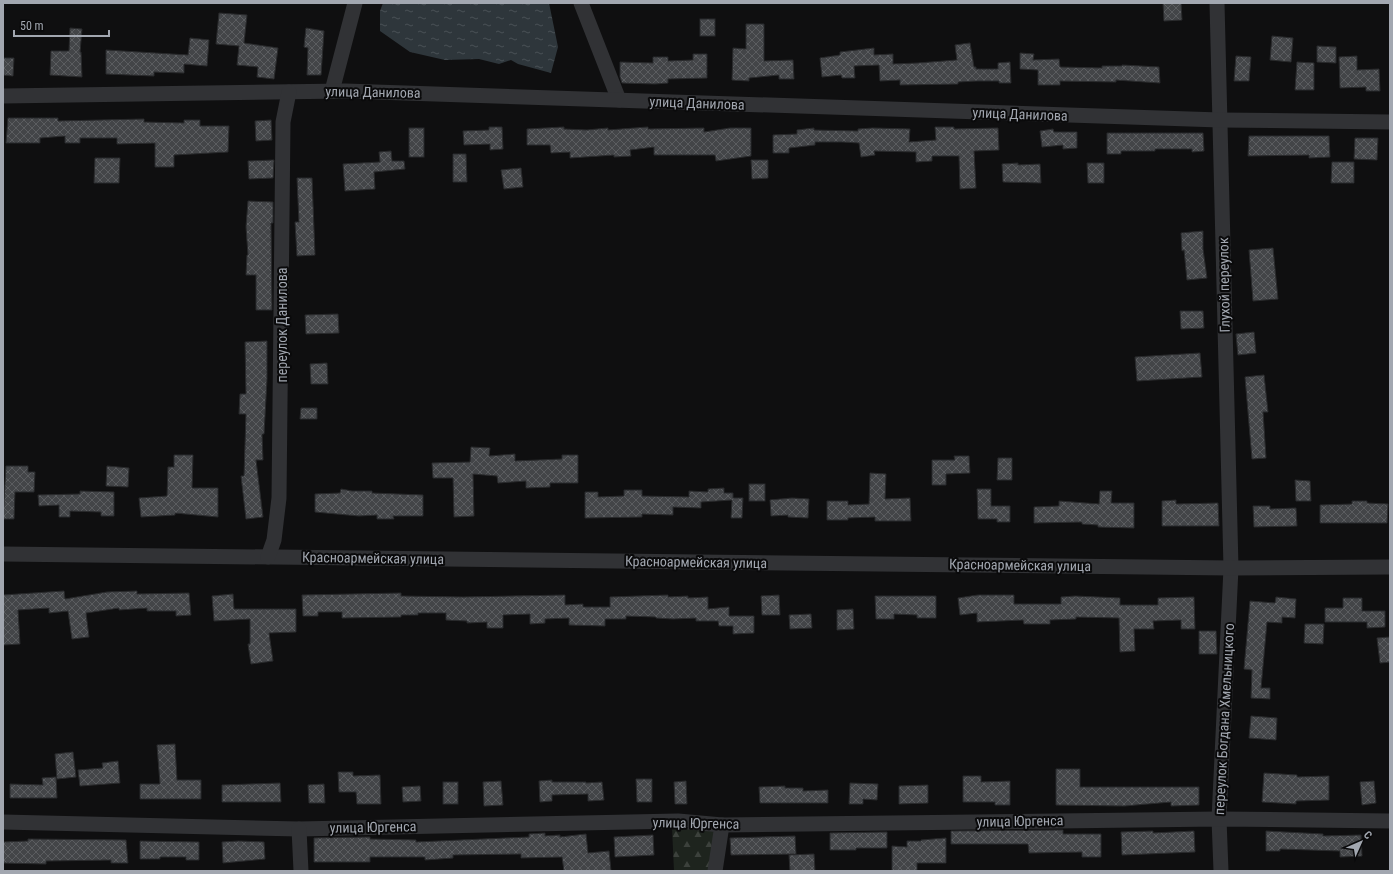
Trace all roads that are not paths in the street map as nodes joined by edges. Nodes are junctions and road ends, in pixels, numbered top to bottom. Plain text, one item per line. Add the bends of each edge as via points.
1 (355, 3) edge
2 (581, 3) edge
3 (1217, 3) edge
4 (332, 91) junction
5 (288, 92) junction
6 (3, 96) edge
7 (619, 100) junction
8 (1220, 120) junction
9 (1390, 122) edge
10 (3, 554) edge
11 (268, 557) junction
12 (1390, 567) edge
13 (1231, 568) junction
14 (1219, 819) junction
15 (1390, 821) edge
16 (3, 822) edge
17 (722, 824) junction
18 (299, 829) junction
19 (301, 871) edge
20 (714, 871) edge
21 (1220, 871) edge

1 - 4 street
2 - 7 street
3 - 8 street, Глухой переулок
4 - 5 street, улица Данилова
4 - 7 street, улица Данилова
5 - 6 street, улица Данилова
5 - 11 street, переулок Данилова via 284,122 279,498 274,540
7 - 8 street, улица Данилова
8 - 9 street, улица Данилова
8 - 13 street, Глухой переулок
10 - 11 street, Красноармейская улица
11 - 13 street, Красноармейская улица
12 - 13 street, Красноармейская улица
13 - 14 street, переулок Богдана Хмельницкого
14 - 15 street, улица Юргенса
14 - 17 street, улица Юргенса
14 - 21 street, переулок Богдана Хмельницкого
16 - 18 street, улица Юргенса
17 - 18 street, улица Юргенса via 678,821
17 - 20 street
18 - 19 street

